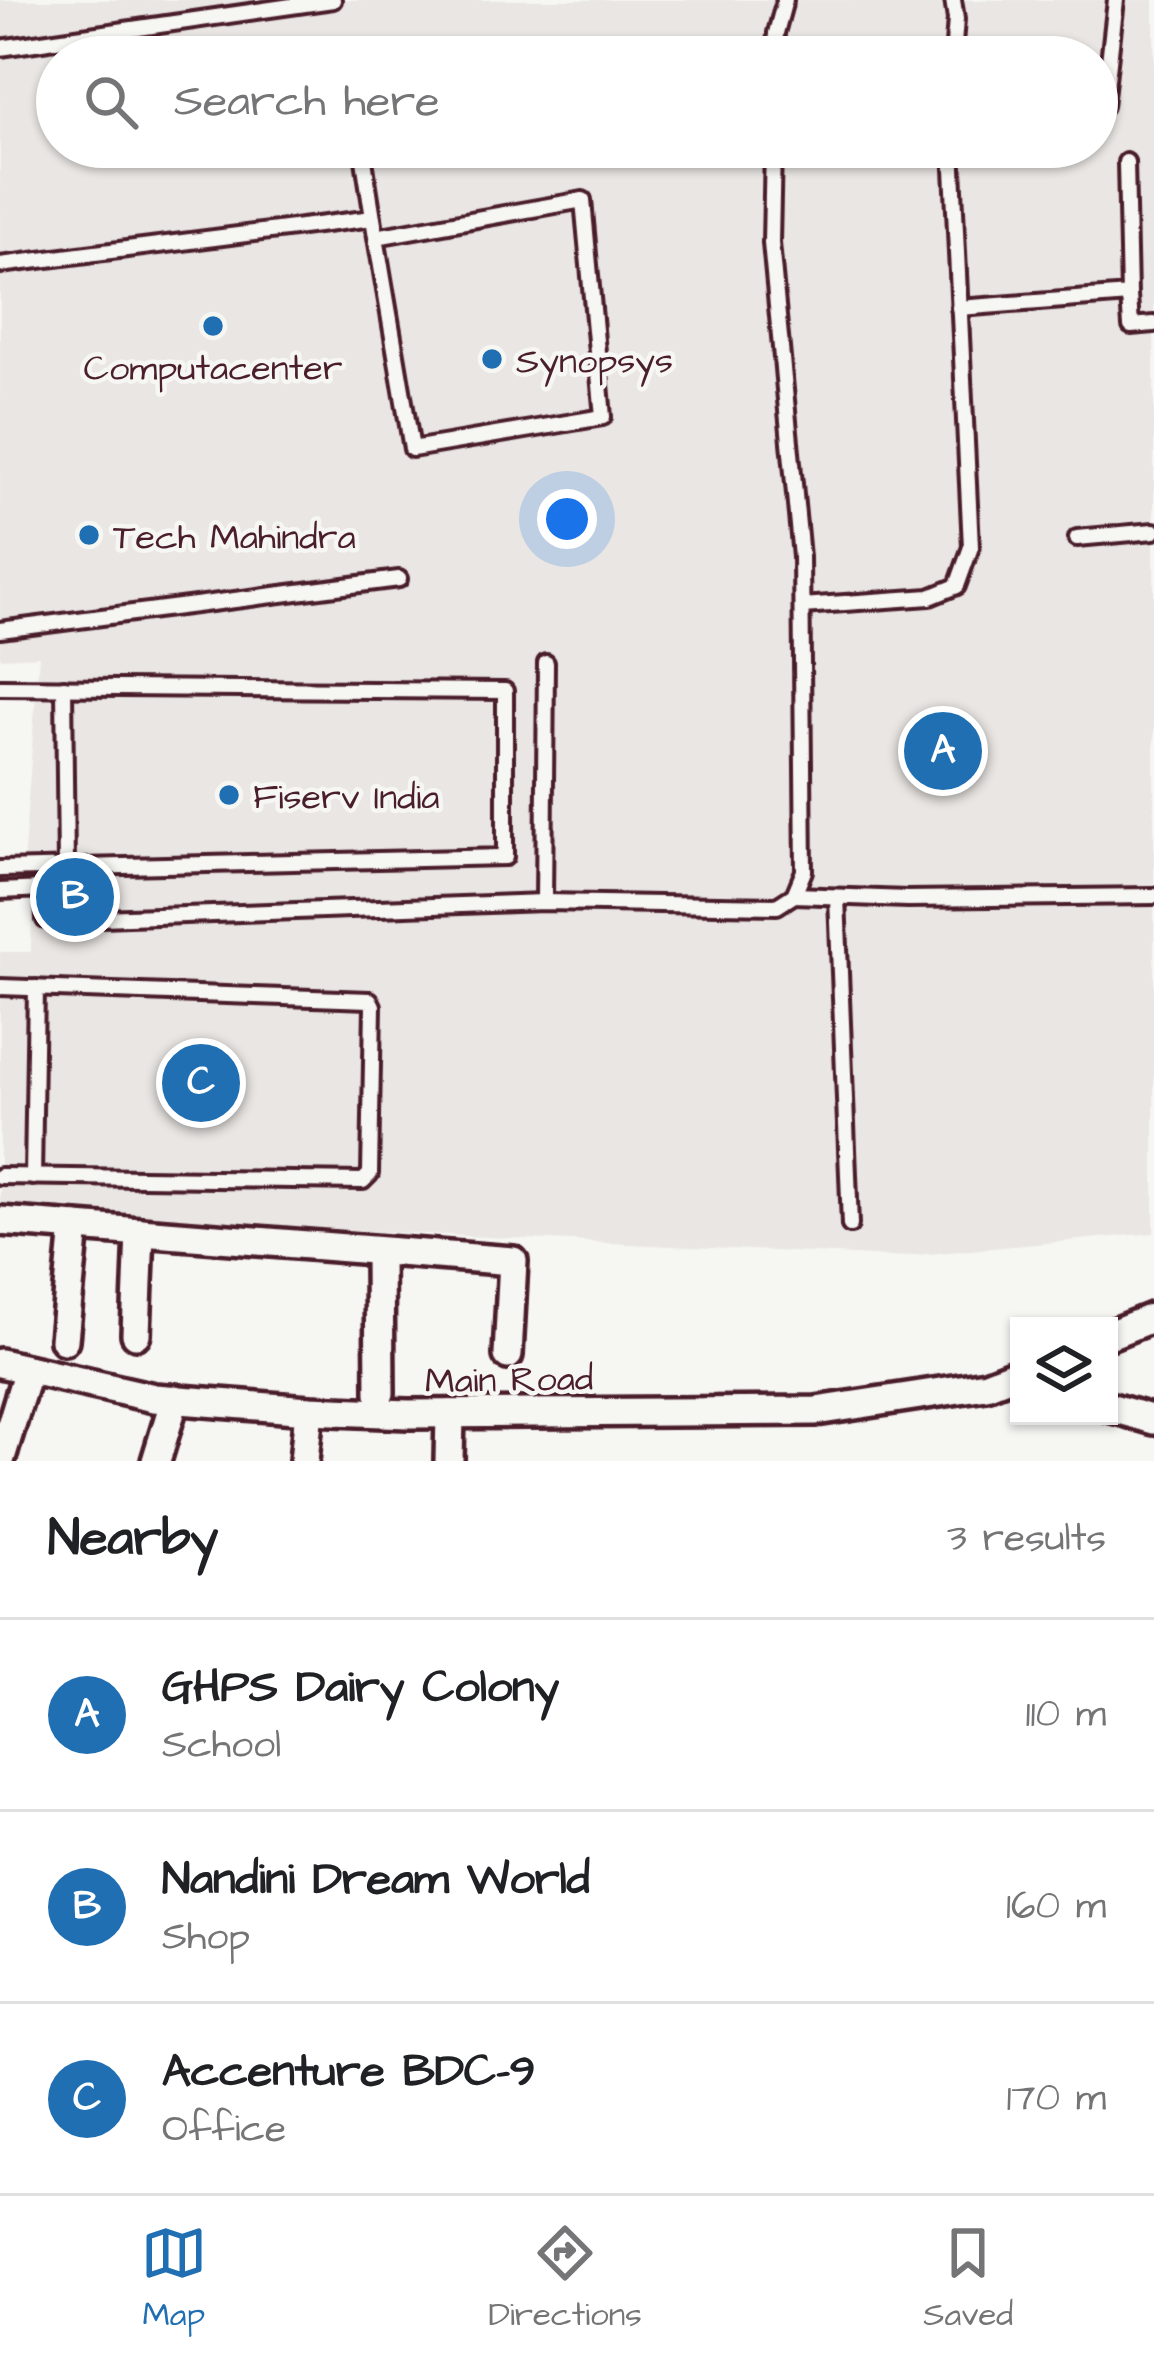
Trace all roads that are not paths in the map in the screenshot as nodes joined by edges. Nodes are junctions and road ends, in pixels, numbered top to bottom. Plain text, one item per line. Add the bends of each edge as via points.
1 (333, 0) edge
2 (785, 0) edge
3 (953, 0) edge
4 (1116, 0) edge
5 (83, 36) edge
6 (776, 36) edge
7 (953, 36) edge
8 (1112, 36) edge
9 (36, 43) edge
10 (0, 48) edge
11 (1126, 162) dead end
12 (365, 168) edge
13 (773, 168) edge
14 (953, 168) edge
15 (373, 218) junction
16 (376, 237) junction
17 (0, 265) edge
18 (1130, 296) junction
19 (959, 308) junction
20 (1154, 324) edge
21 (1154, 531) edge
22 (1077, 538) dead end
23 (399, 579) dead end
24 (802, 606) junction
25 (0, 630) edge
26 (546, 663) dead end
27 (0, 687) edge
28 (64, 687) junction
29 (66, 867) junction
30 (0, 869) edge
31 (0, 891) edge
32 (794, 895) junction
33 (1154, 896) edge
34 (837, 897) junction
35 (544, 902) junction
36 (0, 986) edge
37 (36, 988) junction
38 (0, 1176) edge
39 (33, 1177) junction
40 (0, 1221) edge
41 (850, 1225) dead end
42 (75, 1227) junction
43 (140, 1232) junction
44 (379, 1252) junction
45 (1154, 1317) edge
46 (1118, 1331) edge
47 (136, 1334) dead end
48 (64, 1340) dead end
49 (508, 1355) dead end
50 (0, 1363) edge
51 (28, 1370) junction
52 (1010, 1376) edge
53 (986, 1385) junction
54 (1010, 1389) edge
55 (380, 1393) dead end
56 (175, 1400) junction
57 (309, 1410) junction
58 (1118, 1410) edge
59 (450, 1414) junction
60 (1154, 1420) edge
61 (0, 1461) edge
62 (156, 1461) edge
63 (304, 1461) edge
64 (449, 1461) edge

1 - 5 lane
2 - 6 lane
3 - 7 lane
4 - 8 lane
9 - 10 lane
11 - 18 lane
12 - 15 lane
13 - 24 lane via 771,243
14 - 19 lane
15 - 16 lane
15 - 17 lane
16 - 16 lane via 412,449 603,418 583,200
18 - 19 lane
18 - 20 lane via 1131,326
19 - 24 lane via 971,548 957,586 930,597
21 - 22 lane
23 - 25 lane
24 - 32 lane via 804,871
26 - 35 lane
27 - 28 lane
28 - 29 lane
28 - 29 lane via 505,691 505,857
29 - 30 lane
31 - 35 lane via 44,889 45,920
32 - 34 lane
32 - 35 lane via 777,906
33 - 34 lane
34 - 41 lane
36 - 37 lane
37 - 39 lane
37 - 39 lane via 374,1006 370,1174 363,1181
38 - 39 lane
40 - 42 street
42 - 43 street
42 - 48 street
43 - 44 street
43 - 47 street
44 - 49 street via 513,1261
44 - 55 street
45 - 46 street
50 - 51 street, Main Road
51 - 56 street, Main Road
51 - 61 street
52 - 53 street, Main Road
53 - 54 street
53 - 59 street, Main Road via 816,1411
56 - 57 street, Main Road
56 - 62 street
57 - 59 street, Main Road
57 - 63 street
58 - 60 street
59 - 64 street

